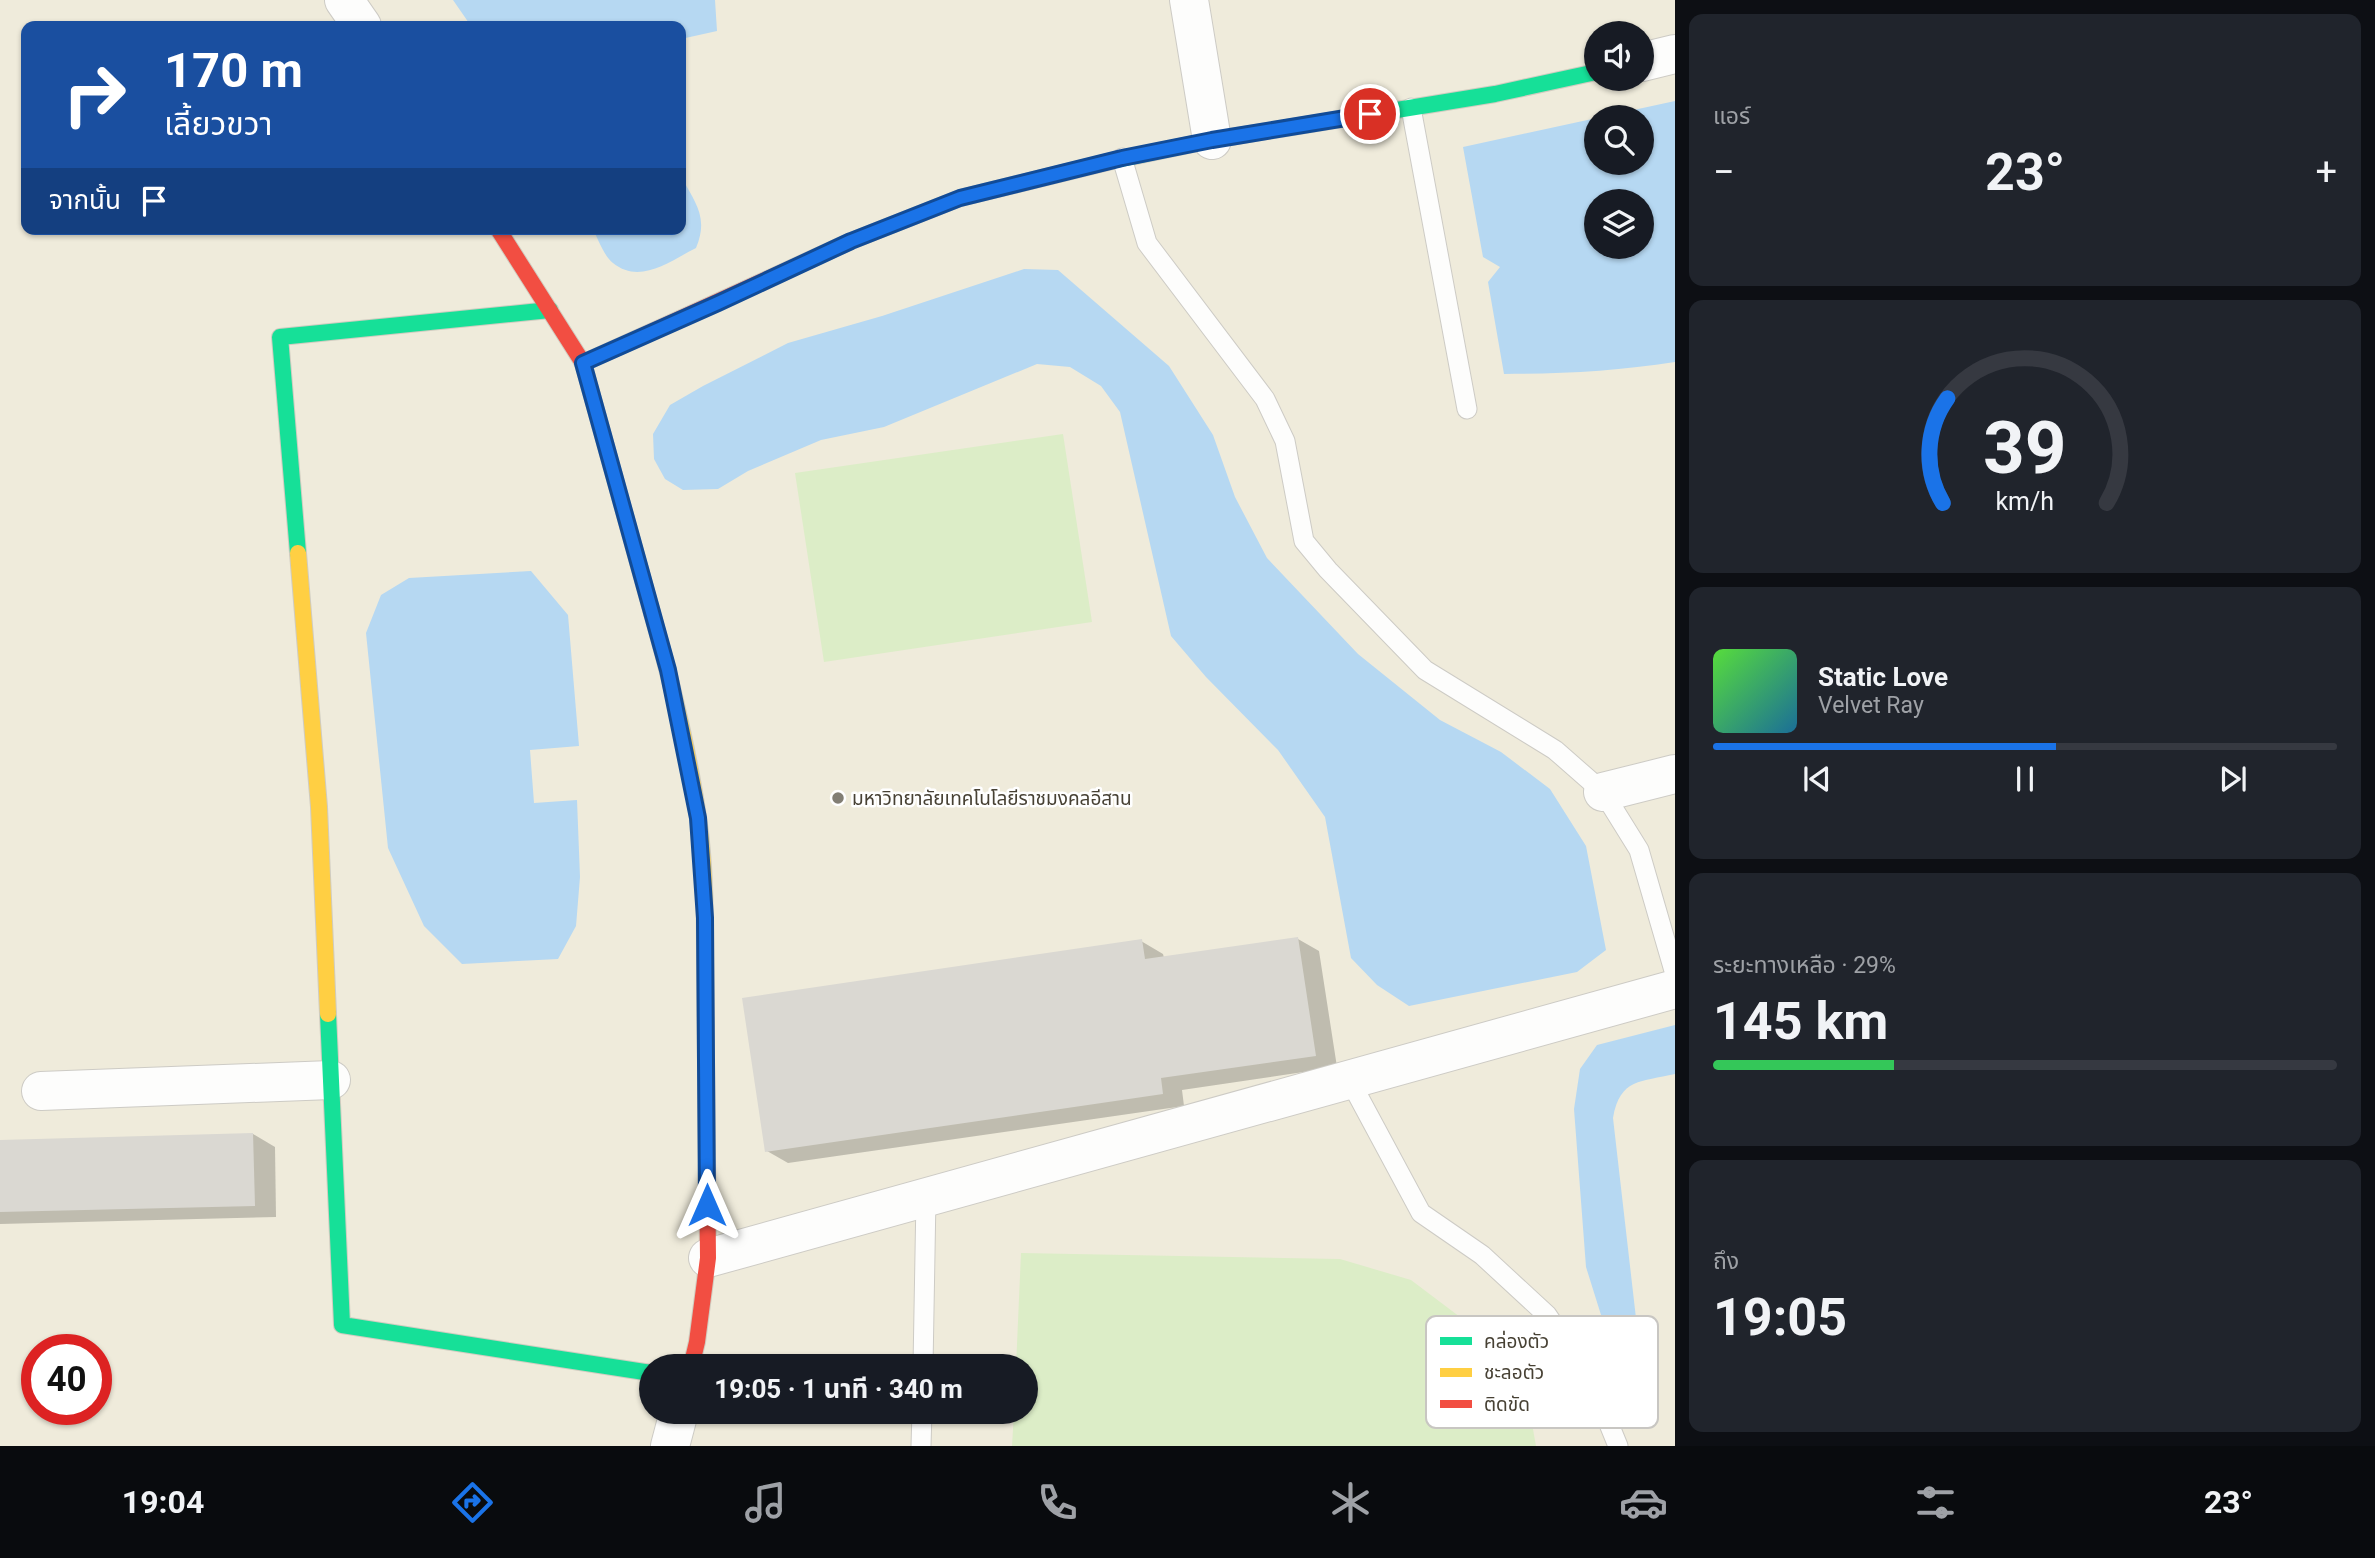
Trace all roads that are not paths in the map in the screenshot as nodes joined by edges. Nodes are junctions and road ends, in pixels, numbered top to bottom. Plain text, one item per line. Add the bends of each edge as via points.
1 (344, 0) edge
2 (1189, 0) edge
3 (359, 21) edge
4 (1675, 54) edge
5 (1654, 59) edge
6 (1584, 75) edge
7 (1411, 108) junction
8 (1212, 140) junction
9 (1122, 158) junction
10 (502, 235) edge
11 (550, 310) junction
12 (583, 363) junction
13 (1466, 409) dead end
14 (1675, 774) edge
15 (1603, 792) junction
16 (1675, 974) edge
17 (1675, 989) edge
18 (1349, 1079) junction
19 (331, 1080) junction
20 (41, 1091) dead end
21 (926, 1197) junction
22 (708, 1258) junction
23 (1548, 1316) edge
24 (694, 1354) edge
25 (923, 1354) edge
26 (639, 1371) edge
27 (675, 1424) edge
28 (922, 1424) edge
29 (1611, 1428) edge
30 (670, 1446) edge
31 (921, 1446) edge
32 (1618, 1446) edge

1 - 3 street
2 - 8 street
4 - 5 street
6 - 7 street
7 - 8 street
7 - 13 lane
8 - 9 street
9 - 12 street via 960,198 851,241
9 - 15 lane via 1147,243 1265,400 1285,441 1304,541 1425,670 1555,750
10 - 11 street
11 - 12 street
11 - 19 street via 280,337 320,807
12 - 22 street via 668,670 698,818 705,918
14 - 15 street
15 - 16 lane via 1639,850
17 - 18 street
18 - 21 street
18 - 23 lane via 1421,1213 1482,1255
19 - 20 street
19 - 26 street via 342,1325
21 - 22 street
21 - 25 lane
22 - 24 street
27 - 30 street
28 - 31 lane
29 - 32 lane

